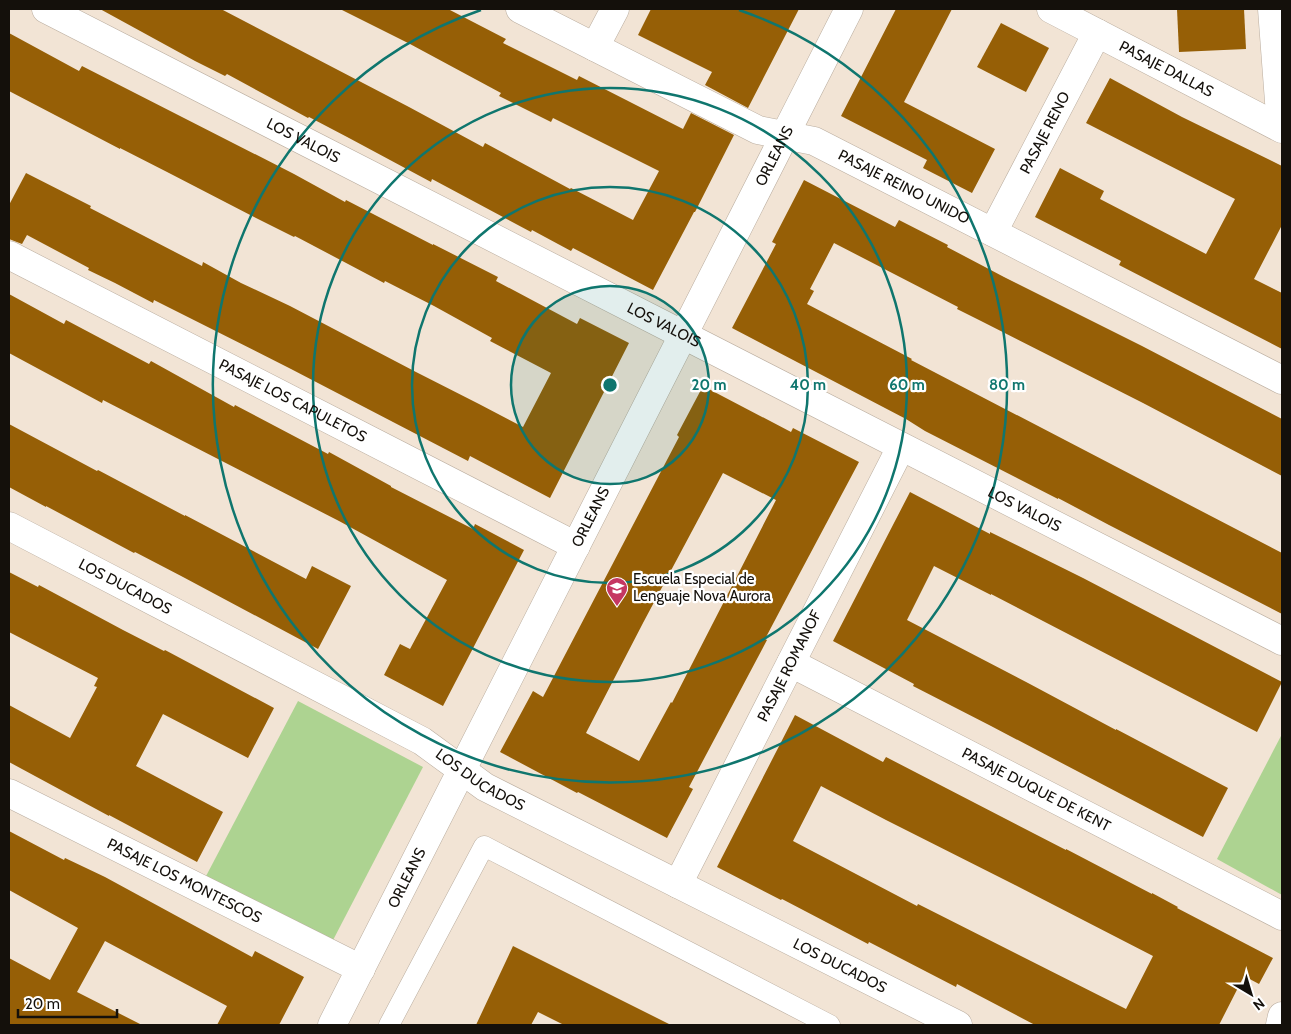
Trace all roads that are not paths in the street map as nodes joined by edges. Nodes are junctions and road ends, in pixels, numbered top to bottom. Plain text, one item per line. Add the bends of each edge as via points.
1 (46, 9) edge
2 (520, 9) edge
3 (615, 9) edge
4 (849, 9) edge
5 (1051, 9) edge
6 (1272, 9) edge
7 (1097, 33) junction
8 (595, 47) junction
9 (1282, 128) edge
10 (784, 136) junction
11 (993, 232) junction
12 (9, 255) edge
13 (683, 336) junction
14 (1282, 380) edge
15 (902, 447) junction
16 (9, 526) edge
17 (576, 546) junction
18 (1282, 641) edge
19 (791, 663) junction
20 (462, 770) junction
21 (9, 793) edge
22 (678, 884) junction
23 (1282, 916) edge
24 (361, 969) junction
25 (1282, 1016) edge
26 (929, 1019) edge
27 (332, 1025) edge
28 (389, 1025) edge
29 (830, 1025) edge
30 (958, 1025) edge
31 (1280, 1025) edge

1 - 13 street, LOS VALOIS
2 - 8 street, PASAJE REINO UNIDO
3 - 8 street
4 - 10 street, ORLEANS
5 - 7 street, PASAJE DALLAS
6 - 9 street
7 - 9 street, PASAJE DALLAS
7 - 11 street, PASAJE RENO
8 - 10 street, PASAJE REINO UNIDO via 758,130
10 - 11 street, PASAJE REINO UNIDO via 814,142
10 - 13 street, ORLEANS
11 - 14 street, PASAJE REINO UNIDO
12 - 17 street, PASAJE LOS CAPULETOS
13 - 15 street, LOS VALOIS
13 - 17 street, ORLEANS
15 - 18 street, LOS VALOIS
15 - 19 street, PASAJE ROMANOF
16 - 20 street, LOS DUCADOS via 422,741
17 - 20 street, ORLEANS
19 - 22 street, PASAJE ROMANOF
19 - 23 street, PASAJE DUQUE DE KENT
20 - 22 street, LOS DUCADOS via 486,787
20 - 24 street, ORLEANS
21 - 24 street, PASAJE LOS MONTESCOS
22 - 26 street, LOS DUCADOS
24 - 27 street, ORLEANS
25 - 31 street
26 - 30 street, LOS DUCADOS
28 - 29 lane via 484,846

